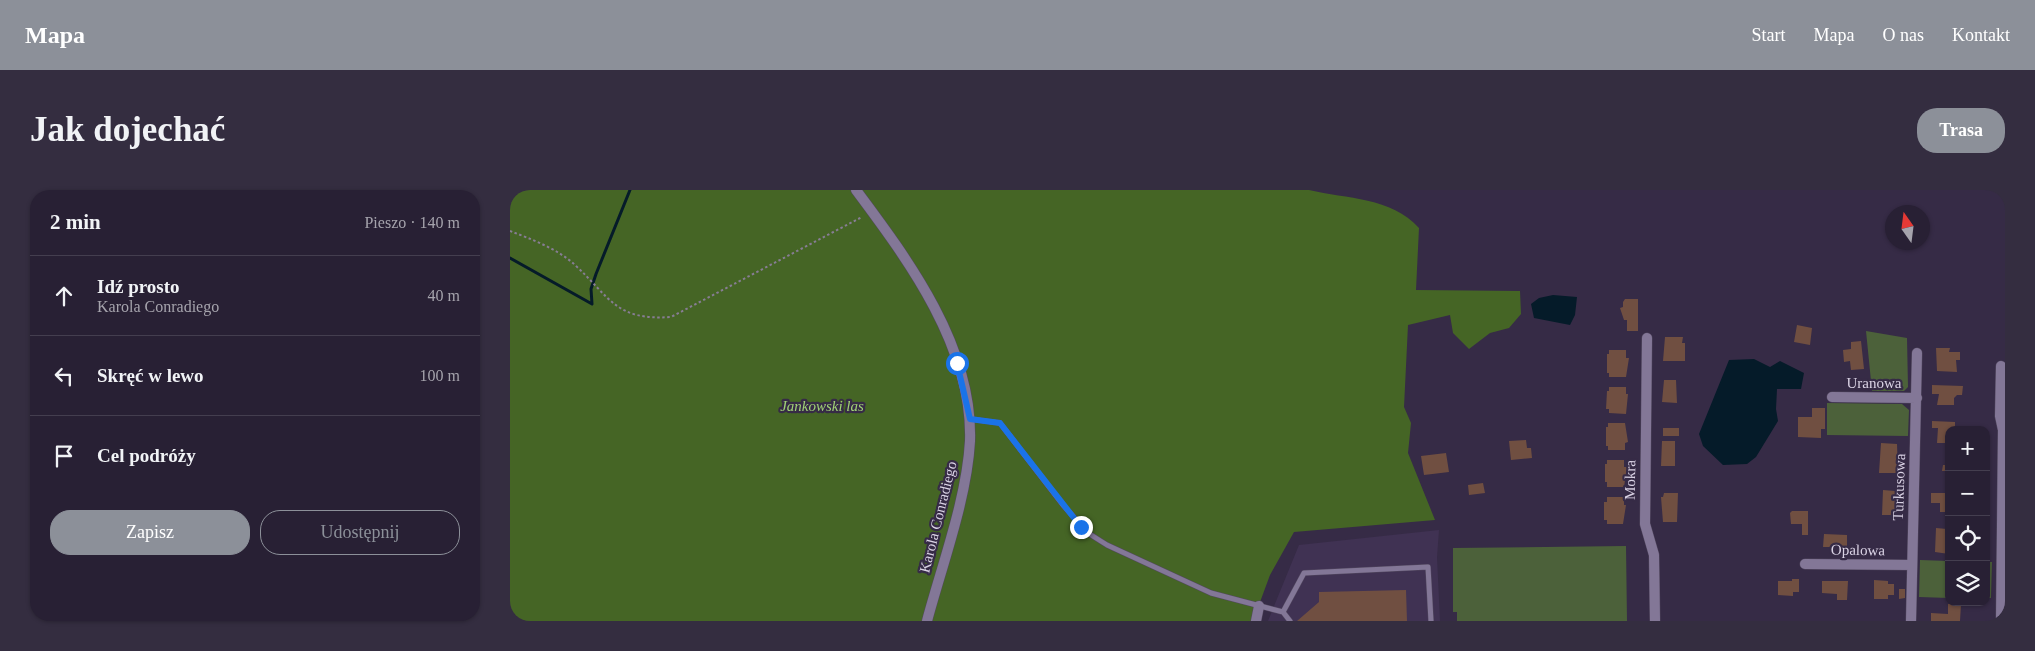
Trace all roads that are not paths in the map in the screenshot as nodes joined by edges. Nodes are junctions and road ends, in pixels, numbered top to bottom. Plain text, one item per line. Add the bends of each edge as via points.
1 (856, 190) edge
2 (1647, 338) dead end
3 (1917, 353) dead end
4 (2001, 366) dead end
5 (1832, 397) dead end
6 (1917, 398) junction
7 (970, 419) junction
8 (1804, 564) dead end
9 (1912, 565) junction
10 (1259, 606) junction
11 (1283, 612) junction
12 (927, 621) edge
13 (1256, 621) edge
14 (1290, 621) edge
15 (1431, 621) edge
16 (1655, 621) edge
17 (1911, 621) edge
18 (2001, 621) edge

1 - 7 street, Karola Conradiego via 904,259 938,316 963,382
2 - 16 street, Mokra via 1645,524 1654,554
3 - 6 street, Turkusowa
4 - 18 street
5 - 6 street, Uranowa
6 - 9 street, Turkusowa
7 - 10 lane via 1000,423 1088,534 1211,593
7 - 12 street, Karola Conradiego via 970,442 961,495
8 - 9 street, Opalowa
9 - 17 street, Turkusowa
10 - 11 lane
10 - 13 street
11 - 14 lane
11 - 15 lane via 1304,573 1428,567

